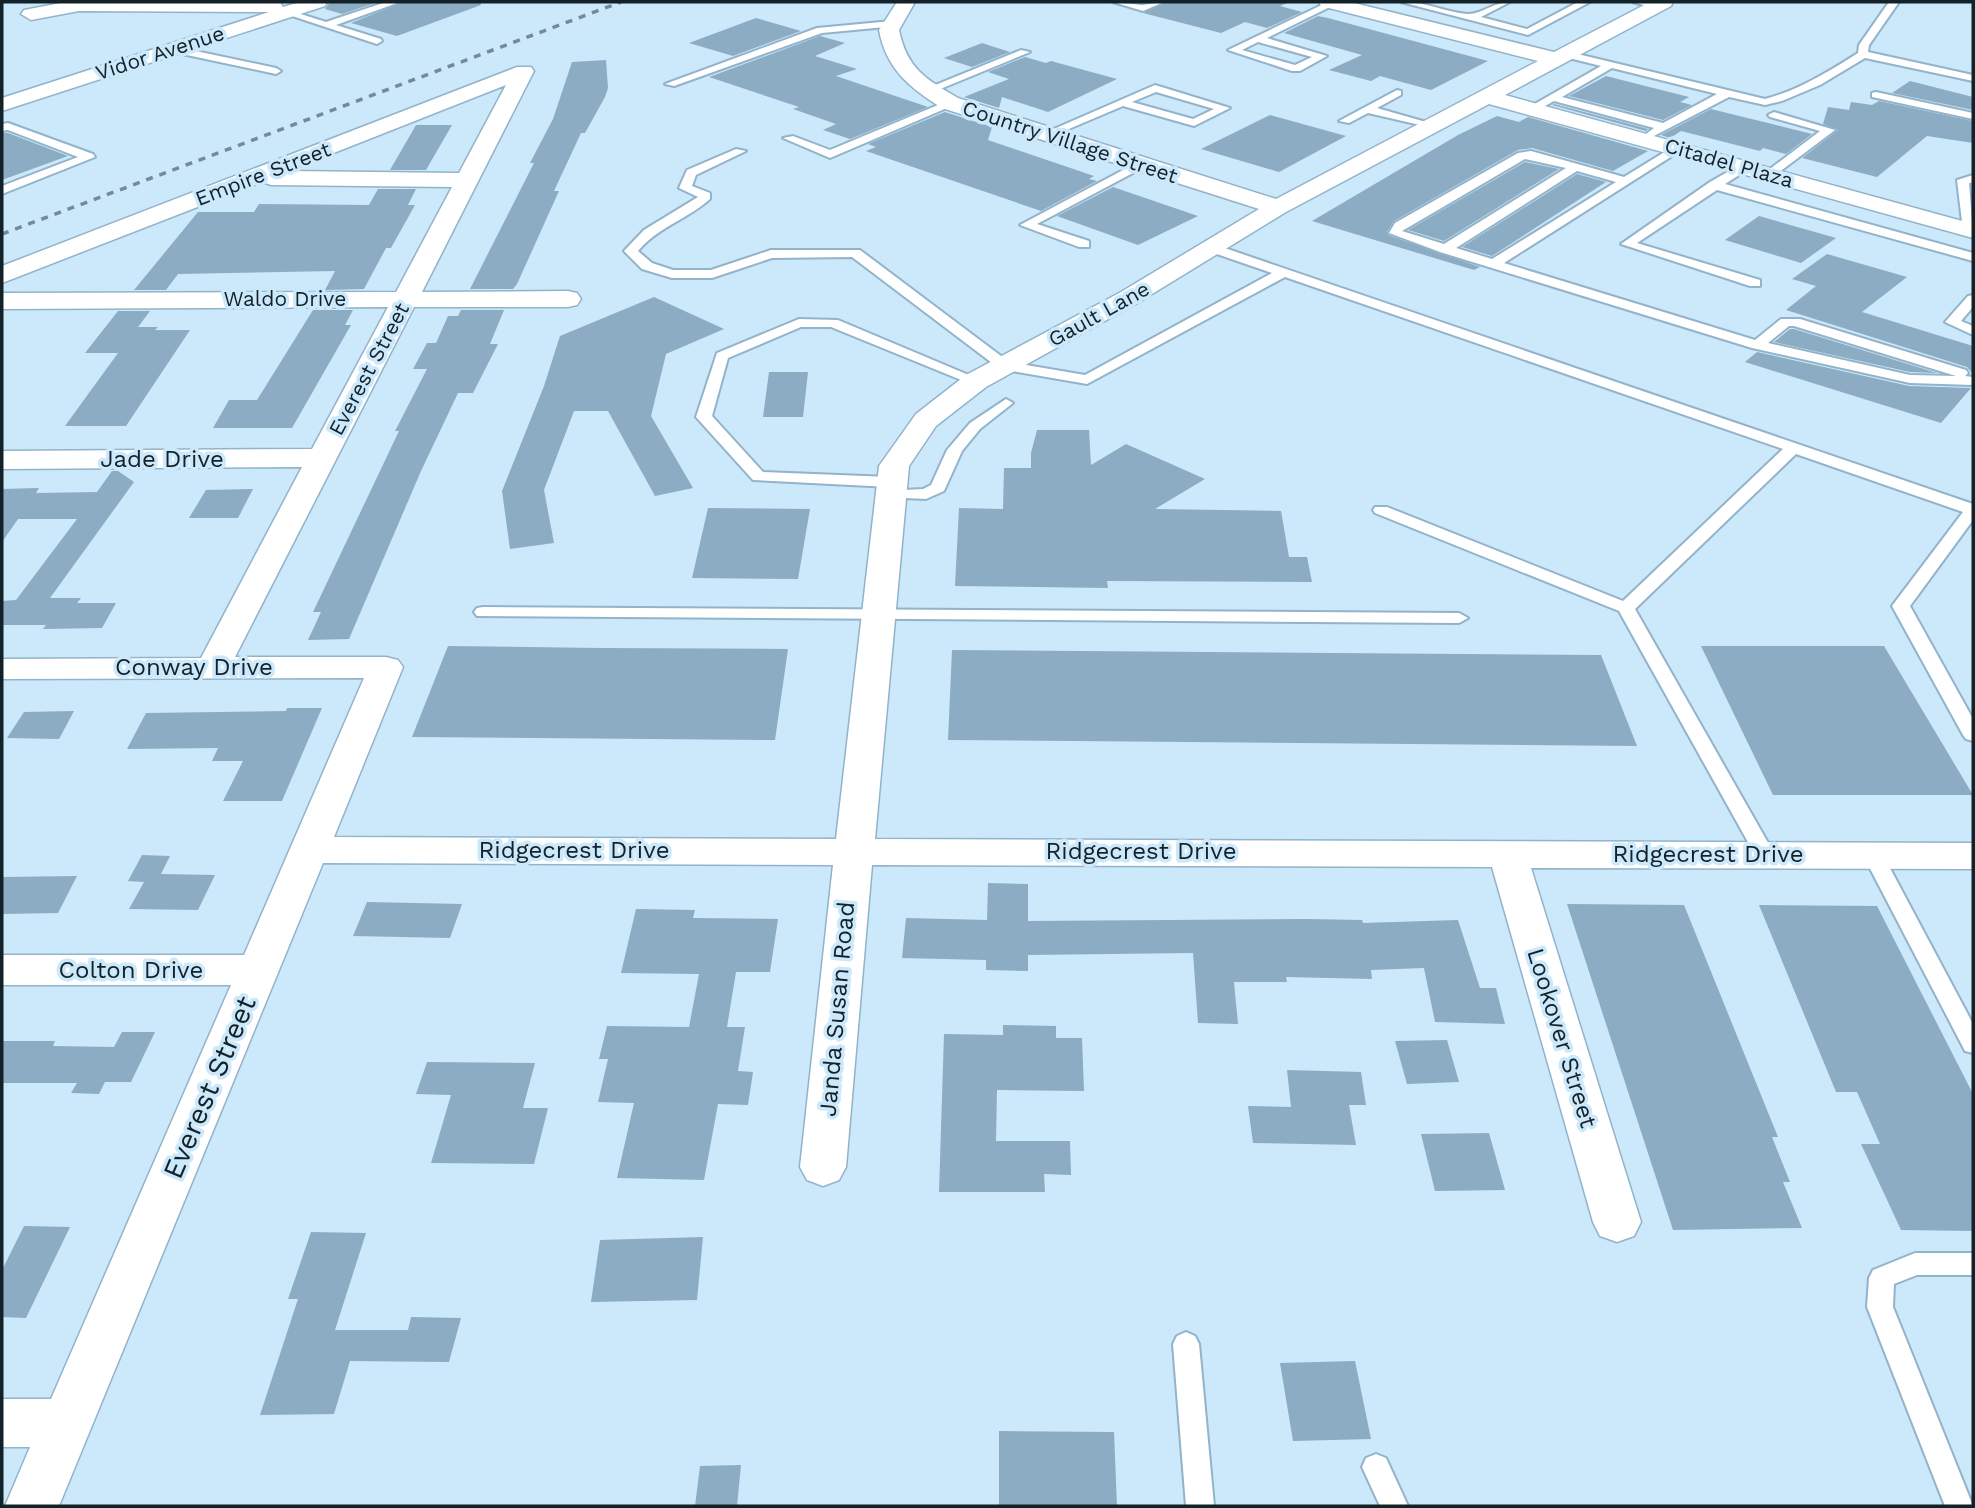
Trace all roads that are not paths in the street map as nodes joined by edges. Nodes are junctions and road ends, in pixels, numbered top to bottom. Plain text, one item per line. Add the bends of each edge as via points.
1 (395, 2) edge
2 (906, 2) edge
3 (1118, 2) edge
4 (1159, 2) edge
5 (1330, 2) edge
6 (1406, 2) edge
7 (1505, 2) edge
8 (1579, 2) edge
9 (1894, 2) edge
10 (1653, 3) edge
11 (210, 4) edge
12 (302, 7) edge
13 (31, 15) dead end
14 (1472, 18) junction
15 (892, 24) junction
16 (326, 25) junction
17 (1258, 38) junction
18 (377, 41) dead end
19 (172, 49) junction
20 (1025, 52) dead end
21 (1863, 54) junction
22 (1560, 56) junction
23 (1609, 65) junction
24 (1918, 65) junction
25 (1973, 66) edge
26 (276, 71) dead end
27 (524, 71) joint
28 (1973, 78) edge
29 (670, 84) dead end
30 (929, 90) junction
31 (1397, 93) dead end
32 (1726, 94) junction
33 (1876, 95) dead end
34 (1485, 96) junction
35 (1554, 98) junction
36 (1121, 102) junction
37 (950, 103) junction
38 (2, 105) edge
39 (1367, 109) junction
40 (1532, 109) junction
41 (1774, 116) dead end
42 (1973, 116) edge
43 (1345, 121) dead end
44 (1429, 126) junction
45 (1664, 127) junction
46 (2, 128) edge
47 (1046, 135) junction
48 (789, 138) dead end
49 (1642, 139) junction
50 (1676, 149) junction
51 (740, 151) dead end
52 (1142, 165) junction
53 (1576, 167) junction
54 (1743, 167) junction
55 (1770, 175) junction
56 (253, 178) junction
57 (1973, 179) edge
58 (468, 180) junction
59 (1626, 181) junction
60 (1714, 185) junction
61 (2, 190) edge
62 (1278, 207) junction
63 (1971, 231) edge
64 (1084, 244) dead end
65 (1213, 248) junction
66 (1445, 249) junction
67 (1973, 257) edge
68 (1493, 264) junction
69 (1284, 272) junction
70 (2, 275) edge
71 (1755, 283) dead end
72 (405, 299) junction
73 (568, 299) dead end
74 (1973, 299) edge
75 (2, 301) edge
76 (1973, 331) edge
77 (1757, 345) junction
78 (1005, 366) junction
79 (1973, 379) edge
80 (976, 382) junction
81 (1006, 403) dead end
82 (1793, 448) junction
83 (323, 458) junction
84 (2, 460) edge
85 (890, 488) junction
86 (1381, 510) dead end
87 (1973, 510) edge
88 (1626, 608) junction
89 (484, 612) dead end
90 (876, 615) junction
91 (1459, 618) dead end
92 (213, 667) junction
93 (386, 667) joint
94 (2, 669) edge
95 (1973, 735) edge
96 (309, 850) junction
97 (852, 850) junction
98 (1507, 853) junction
99 (1765, 855) junction
100 (1873, 856) junction
101 (1973, 856) edge
102 (2, 970) edge
103 (260, 970) junction
104 (1973, 1045) edge
105 (823, 1167) dead end
106 (1617, 1222) dead end
107 (1973, 1264) edge
108 (1186, 1344) dead end
109 (2, 1423) edge
110 (66, 1423) junction
111 (1376, 1467) dead end
112 (32, 1506) edge
113 (1200, 1506) edge
114 (1394, 1506) edge
115 (1959, 1506) edge

1 - 16 lane
2 - 15 street
3 - 4 lane via 1143,8
5 - 17 lane
5 - 22 street
6 - 14 lane
7 - 14 lane
8 - 14 lane via 1528,32
9 - 21 lane via 1864,45
10 - 22 street, Gault Lane
11 - 12 street
11 - 13 street via 79,5
12 - 16 lane
12 - 19 street, Vidor Avenue
15 - 29 lane via 821,30
15 - 30 street, Country Village Street via 891,47 896,58
16 - 18 lane
17 - 17 lane via 1233,50 1296,68 1322,57
19 - 26 lane
19 - 38 street, Vidor Avenue
20 - 30 lane
21 - 24 lane
21 - 32 lane via 1783,98 1765,102
22 - 23 lane
22 - 34 street, Gault Lane
23 - 32 lane
23 - 35 lane
24 - 25 lane
24 - 28 lane
27 - 56 street, Empire Street
27 - 58 street, Everest Street
30 - 37 street, Country Village Street
31 - 39 lane
32 - 45 lane
33 - 42 lane
34 - 40 street, Citadel Plaza
34 - 44 street, Gault Lane
35 - 40 lane
35 - 45 lane
36 - 36 lane via 1155,88 1224,108 1194,123
36 - 47 lane
37 - 47 street, Country Village Street
37 - 48 lane via 830,154
39 - 43 lane
39 - 44 lane
40 - 49 street, Citadel Plaza
41 - 55 lane via 1829,130
44 - 62 street, Gault Lane
45 - 49 lane
46 - 61 lane via 8,126 89,157
47 - 52 street, Country Village Street
49 - 50 street, Citadel Plaza
50 - 54 street, Citadel Plaza
50 - 59 lane
51 - 78 lane via 691,173 685,188 706,196 698,205 642,234 631,251 647,266 673,274 712,274 771,254 855,253
52 - 62 street, Country Village Street
52 - 64 lane via 1026,225
53 - 59 lane
53 - 66 lane
53 - 66 lane via 1522,156 1395,230
54 - 55 street, Citadel Plaza
54 - 60 lane
55 - 63 street, Citadel Plaza
56 - 58 street
56 - 70 street, Empire Street
57 - 63 lane via 1963,180
58 - 72 street, Everest Street
59 - 68 lane
60 - 67 lane
60 - 71 lane via 1627,244
62 - 65 street, Gault Lane
65 - 69 lane
65 - 78 street, Gault Lane
66 - 68 lane
68 - 77 lane
69 - 78 lane via 1087,380
69 - 82 lane
72 - 73 street, Waldo Drive
72 - 75 street, Waldo Drive
72 - 83 street, Everest Street
74 - 76 lane via 1952,322
77 - 79 lane via 1910,379
77 - 79 lane via 1786,322 1795,322
78 - 80 street, Gault Lane
80 - 85 street, Gault Lane via 926,420 894,466
80 - 85 lane via 833,323 799,323 722,356 704,417 759,477
81 - 85 lane via 975,426 955,450 938,488 926,494
82 - 87 lane
82 - 88 lane
83 - 84 street, Jade Drive
83 - 92 street, Everest Street
85 - 90 street, Gault Lane
86 - 88 lane
87 - 95 lane via 1901,607
88 - 99 lane
89 - 90 lane
90 - 91 lane
90 - 97 street, Gault Lane
92 - 93 street, Conway Drive
92 - 94 street, Conway Drive
93 - 96 street, Everest Street
96 - 97 street, Ridgecrest Drive
96 - 103 street, Everest Street
97 - 98 street, Ridgecrest Drive
97 - 105 street, Janda Susan Road
98 - 99 street, Ridgecrest Drive
98 - 106 street, Lookover Street
99 - 100 street, Ridgecrest Drive
100 - 101 street, Ridgecrest Drive
100 - 104 lane
102 - 103 street, Colton Drive
103 - 110 street, Everest Street
107 - 115 lane via 1915,1264 1882,1278 1880,1307
108 - 113 lane
109 - 110 street
110 - 112 street, Everest Street
111 - 114 lane

